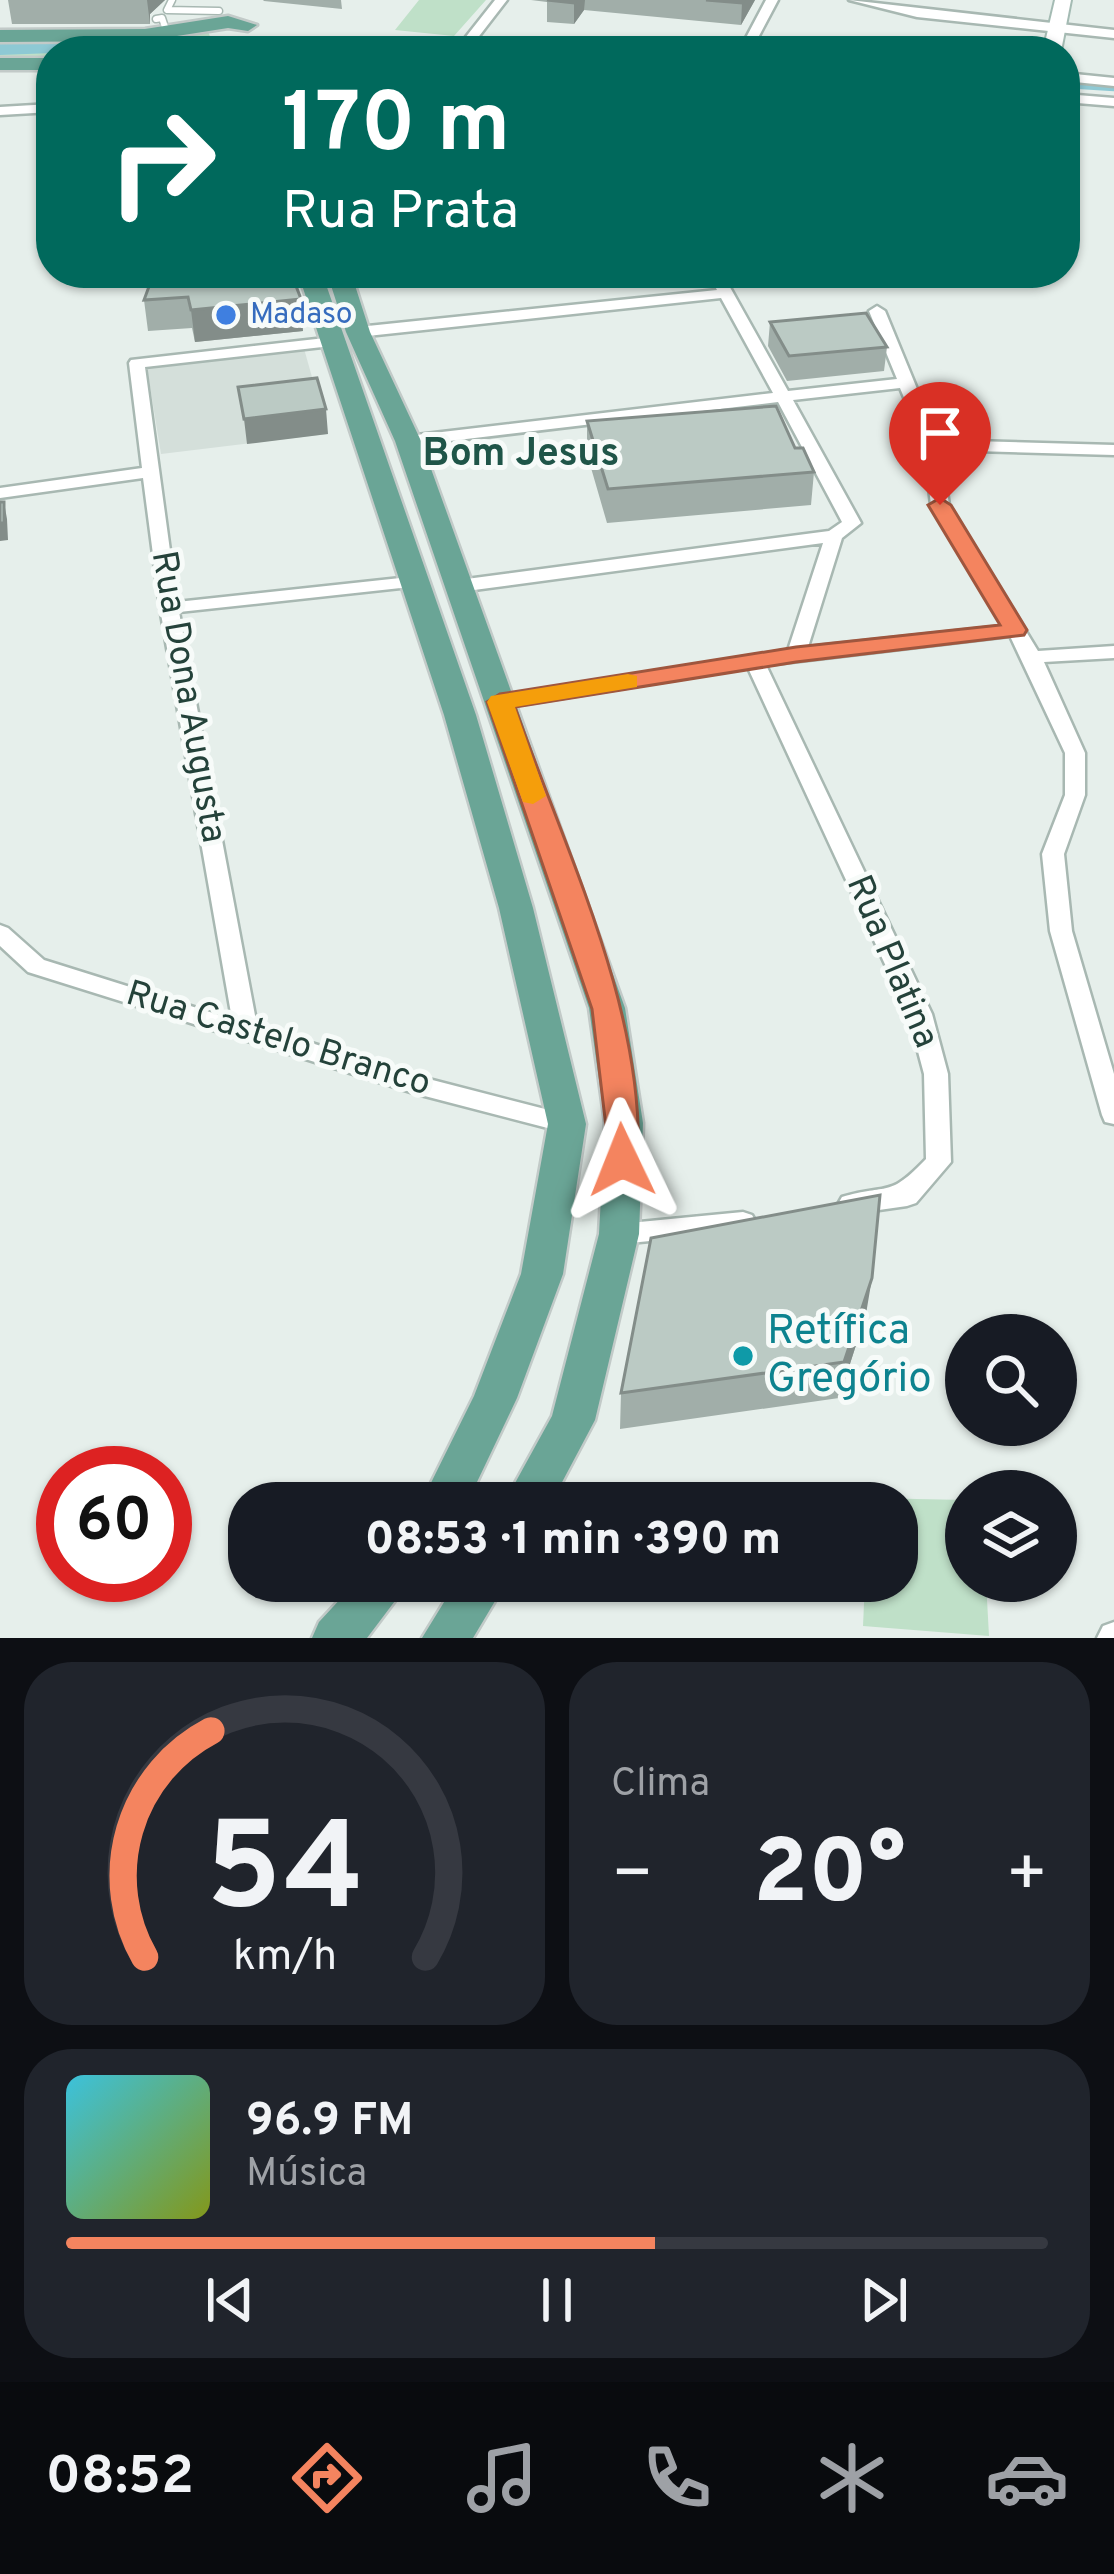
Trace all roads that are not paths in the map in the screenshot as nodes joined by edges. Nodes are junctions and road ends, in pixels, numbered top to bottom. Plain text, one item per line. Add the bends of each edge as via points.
1 (172, 0) edge
2 (239, 0) edge
3 (501, 0) edge
4 (770, 0) edge
5 (854, 0) edge
6 (1063, 0) edge
7 (163, 20) junction
8 (220, 24) edge
9 (1057, 29) junction
10 (1114, 34) edge
11 (0, 36) edge
12 (252, 36) edge
13 (473, 36) edge
14 (752, 36) edge
15 (1055, 36) edge
16 (0, 64) edge
17 (36, 64) edge
18 (1080, 79) edge
19 (1114, 82) edge
20 (1080, 99) edge
21 (1114, 102) edge
22 (36, 109) edge
23 (0, 111) edge
24 (318, 288) edge
25 (341, 288) edge
26 (724, 288) edge
27 (727, 293) junction
28 (878, 311) dead end
29 (346, 337) junction
30 (908, 382) junction
31 (787, 396) junction
32 (408, 441) junction
33 (932, 445) junction
34 (1114, 450) edge
35 (151, 472) junction
36 (0, 493) edge
37 (834, 536) junction
38 (419, 581) junction
39 (459, 586) junction
40 (169, 608) junction
41 (1015, 630) junction
42 (1114, 652) edge
43 (796, 654) junction
44 (1032, 657) junction
45 (755, 661) junction
46 (500, 702) junction
47 (0, 933) edge
48 (245, 1030) junction
49 (1114, 1115) edge
50 (567, 1124) junction
51 (814, 1210) edge
52 (768, 1218) edge
53 (619, 1234) junction
54 (454, 1482) edge
55 (539, 1482) edge
56 (368, 1602) edge
57 (470, 1602) edge
58 (336, 1638) edge
59 (446, 1638) edge

1 - 7 lane
2 - 12 main road
3 - 13 street
4 - 14 street
5 - 9 street
6 - 9 main road
7 - 8 main road
7 - 11 main road
8 - 12 main road
9 - 10 street
9 - 15 main road
16 - 17 main road
18 - 19 street
20 - 21 street
22 - 23 street
24 - 29 main road
25 - 29 main road
26 - 27 street
27 - 29 street
27 - 31 street
28 - 30 street
29 - 32 main road
29 - 35 street, Rua Dona Augusta via 137,363
29 - 38 main road
30 - 31 street
30 - 33 street
31 - 32 street
31 - 37 street via 852,523
32 - 39 main road
33 - 34 street
33 - 41 street via 940,505
35 - 36 street
35 - 40 street, Rua Dona Augusta
37 - 39 street
37 - 43 street
38 - 40 street
38 - 50 main road via 516,908
39 - 46 main road
40 - 48 street, Rua Dona Augusta
41 - 43 street
41 - 44 street
42 - 44 street
43 - 45 street
44 - 49 street via 1075,753 1076,795 1053,854 1061,931
45 - 46 street
45 - 51 street, Rua Platina via 920,1013 935,1074 939,1162 907,1196
46 - 53 main road via 607,1009 624,1123
47 - 48 street, Rua Castelo Branco via 36,965
48 - 50 street, Rua Castelo Branco
50 - 54 main road via 542,1274
52 - 53 street
53 - 55 main road via 573,1420
56 - 58 main road
57 - 59 main road

